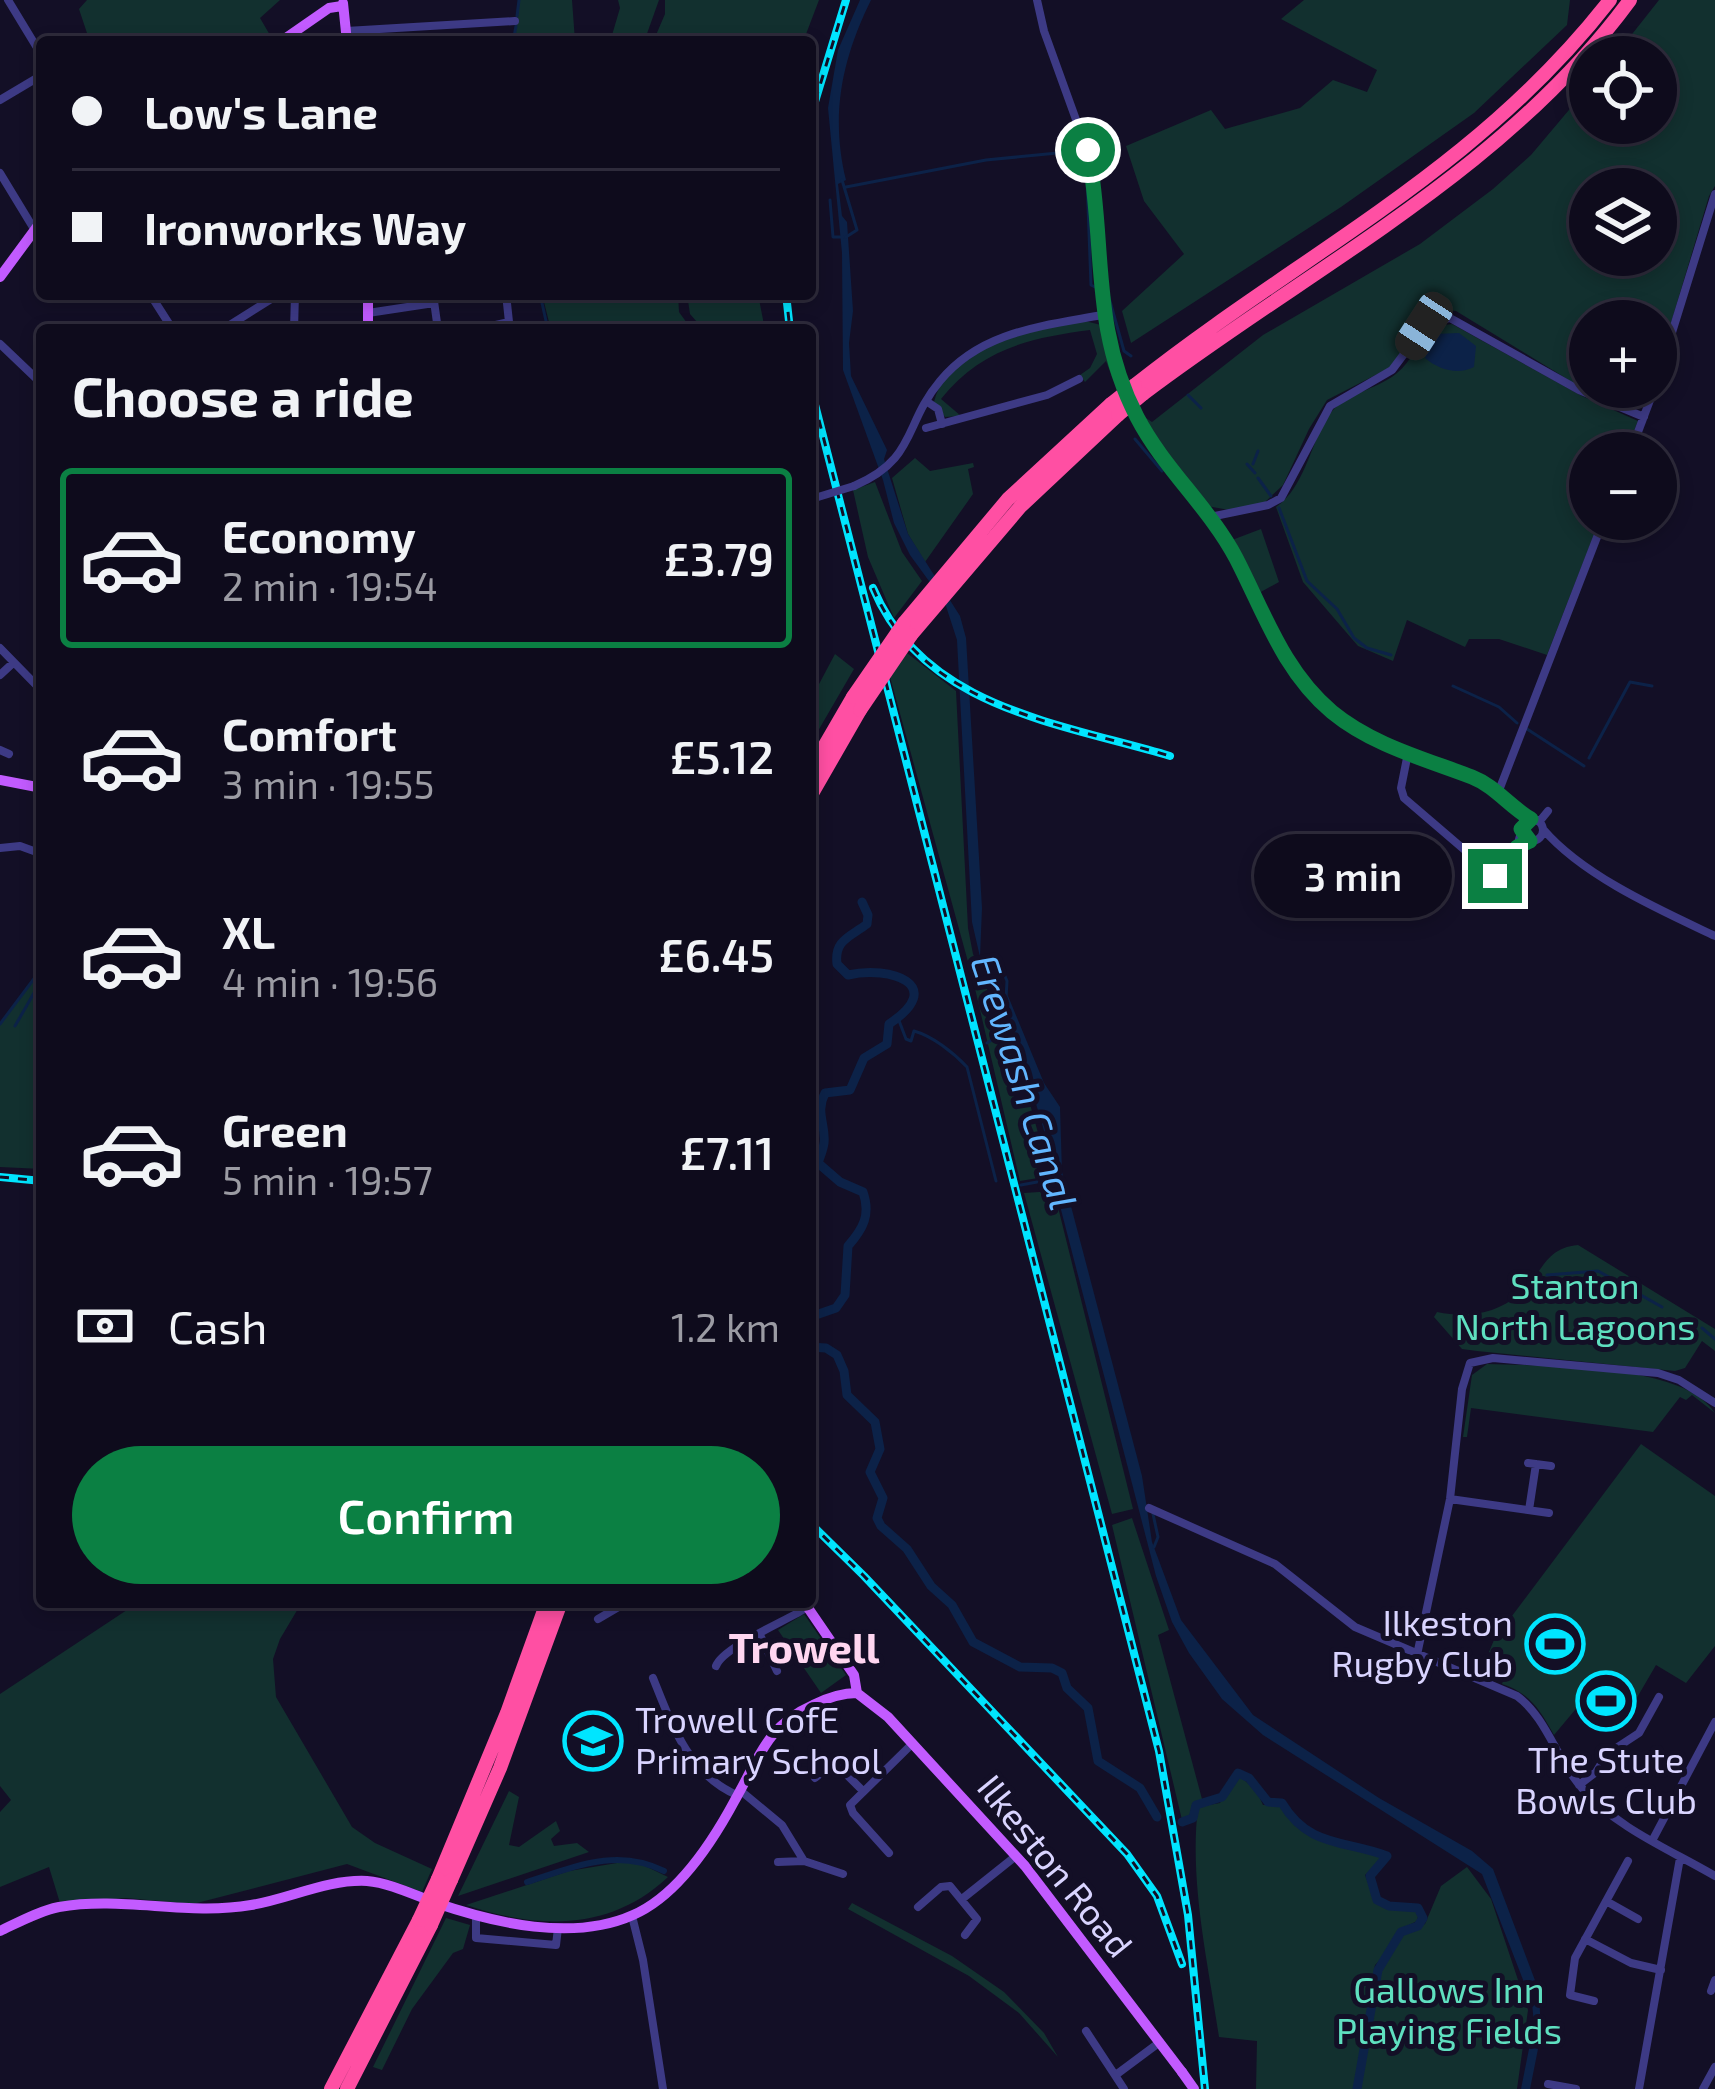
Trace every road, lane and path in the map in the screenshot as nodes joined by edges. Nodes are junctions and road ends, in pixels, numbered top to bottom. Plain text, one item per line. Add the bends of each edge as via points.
1 (8, 0) edge
2 (1037, 0) edge
3 (1610, 0) edge
4 (1630, 0) edge
5 (343, 3) edge
6 (515, 21) dead end
7 (288, 36) edge
8 (346, 36) edge
9 (36, 46) edge
10 (36, 79) edge
11 (0, 100) edge
12 (0, 172) edge
13 (1715, 194) edge
14 (36, 222) edge
15 (36, 228) edge
16 (0, 277) edge
17 (270, 300) edge
18 (365, 300) edge
19 (425, 300) edge
20 (507, 300) edge
21 (368, 313) junction
22 (1102, 315) junction
23 (1677, 318) edge
24 (232, 324) edge
25 (368, 324) edge
26 (500, 324) edge
27 (0, 344) edge
28 (36, 378) edge
29 (1079, 379) dead end
30 (1139, 390) junction
31 (926, 401) junction
32 (1630, 408) edge
33 (1648, 408) edge
34 (1624, 410) junction
35 (1644, 417) junction
36 (942, 424) junction
37 (926, 428) dead end
38 (1638, 432) edge
39 (816, 497) edge
40 (1210, 517) junction
41 (1596, 540) edge
42 (0, 648) edge
43 (14, 663) junction
44 (0, 675) edge
45 (36, 685) edge
46 (1408, 753) junction
47 (824, 758) junction
48 (1419, 758) junction
49 (816, 765) edge
50 (1406, 774) junction
51 (0, 780) edge
52 (816, 780) edge
53 (36, 787) edge
54 (1498, 793) junction
55 (1548, 811) dead end
56 (1532, 829) junction
57 (0, 848) edge
58 (36, 852) edge
59 (1715, 935) edge
60 (1715, 1403) edge
61 (1551, 1466) dead end
62 (1450, 1499) junction
63 (1149, 1508) dead end
64 (1528, 1510) junction
65 (1549, 1513) dead end
66 (545, 1608) edge
67 (559, 1608) edge
68 (617, 1608) edge
69 (801, 1608) edge
70 (808, 1608) edge
71 (598, 1619) dead end
72 (760, 1635) junction
73 (1417, 1655) junction
74 (716, 1666) dead end
75 (772, 1668) dead end
76 (653, 1678) dead end
77 (856, 1693) junction
78 (1659, 1697) dead end
79 (1715, 1722) edge
80 (913, 1743) junction
81 (814, 1778) dead end
82 (1579, 1785) junction
83 (862, 1790) junction
84 (740, 1793) junction
85 (1652, 1841) junction
86 (889, 1853) dead end
87 (1016, 1856) junction
88 (1680, 1858) junction
89 (804, 1861) junction
90 (778, 1862) dead end
91 (1628, 1866) dead end
92 (843, 1874) dead end
93 (1715, 1876) edge
94 (445, 1879) junction
95 (962, 1899) junction
96 (1606, 1901) junction
97 (919, 1904) dead end
98 (476, 1916) junction
99 (632, 1916) junction
100 (1638, 1918) dead end
101 (425, 1922) junction
102 (558, 1927) junction
103 (0, 1931) edge
104 (968, 1934) dead end
105 (1585, 1938) junction
106 (1660, 1970) junction
107 (1590, 2004) dead end
108 (1086, 2031) dead end
109 (1160, 2042) junction
110 (1715, 2067) edge
111 (1118, 2074) junction
112 (1548, 2084) dead end
113 (331, 2089) edge
114 (347, 2089) edge
115 (663, 2089) edge
116 (1124, 2089) edge
117 (1194, 2089) edge
118 (1576, 2089) edge
119 (1639, 2089) edge
120 (1702, 2089) edge

1 - 9 street
2 - 22 street via 1088,150
3 - 30 highway via 1465,149 1220,321
4 - 30 highway via 1579,62 1466,166
5 - 7 main road
5 - 8 main road
6 - 8 street
10 - 11 street
12 - 14 street
13 - 23 street
15 - 16 main road
17 - 24 street
18 - 21 main road
19 - 21 street
20 - 26 street via 509,322
21 - 25 main road
22 - 31 street via 992,340 955,366
22 - 40 street via 1136,416
27 - 28 street
29 - 36 street
30 - 47 highway, bridge via 1008,499 908,629
31 - 36 street
31 - 39 street, bridge via 890,465
32 - 34 street
33 - 35 street
34 - 35 street
34 - 40 street via 1450,318 1435,319 1392,370 1330,406 1281,498
35 - 38 street
36 - 37 street
40 - 46 street via 1304,683 1351,725
41 - 54 street
42 - 43 street
43 - 44 street
43 - 45 street
46 - 48 street
46 - 50 street
47 - 49 highway
47 - 52 highway
48 - 50 street
48 - 54 street
50 - 56 street via 1406,801 1495,876
51 - 53 main road
54 - 56 street
55 - 56 street
56 - 59 street via 1634,896
57 - 58 street
60 - 62 street via 1658,1373 1480,1360 1468,1365 1463,1382
61 - 64 street via 1532,1463
62 - 64 street
62 - 73 street
63 - 73 street via 1274,1564 1339,1618
64 - 65 street
66 - 94 highway
67 - 94 highway via 507,1752
68 - 71 street
69 - 72 street
70 - 77 main road via 854,1675
72 - 74 street via 728,1650
72 - 75 street
73 - 82 street via 1522,1699
76 - 84 street via 686,1749 717,1785
77 - 80 main road, Ilkeston Road
77 - 84 main road via 782,1723
78 - 82 street via 1639,1732
79 - 85 street
80 - 83 street
80 - 87 main road, Ilkeston Road
81 - 83 street via 839,1767
82 - 85 street
83 - 86 street via 851,1811
84 - 89 street via 782,1826
84 - 99 main road via 678,1878
85 - 88 street
87 - 95 street
87 - 109 main road, Ilkeston Road
88 - 93 street
88 - 106 street
89 - 90 street
89 - 92 street
91 - 96 street
94 - 101 highway, bridge
95 - 97 street via 944,1885
95 - 104 street via 977,1918
96 - 100 street
96 - 105 street
98 - 102 main road
98 - 102 street via 476,1938 556,1945
98 - 103 main road via 362,1881 195,1912 80,1905
99 - 102 main road
99 - 115 street
101 - 113 highway
101 - 114 highway
105 - 106 street
105 - 107 street via 1568,1990
106 - 119 street
108 - 111 street
109 - 111 street
109 - 117 main road, Ilkeston Road, bridge
110 - 120 street
111 - 116 street
112 - 118 street

